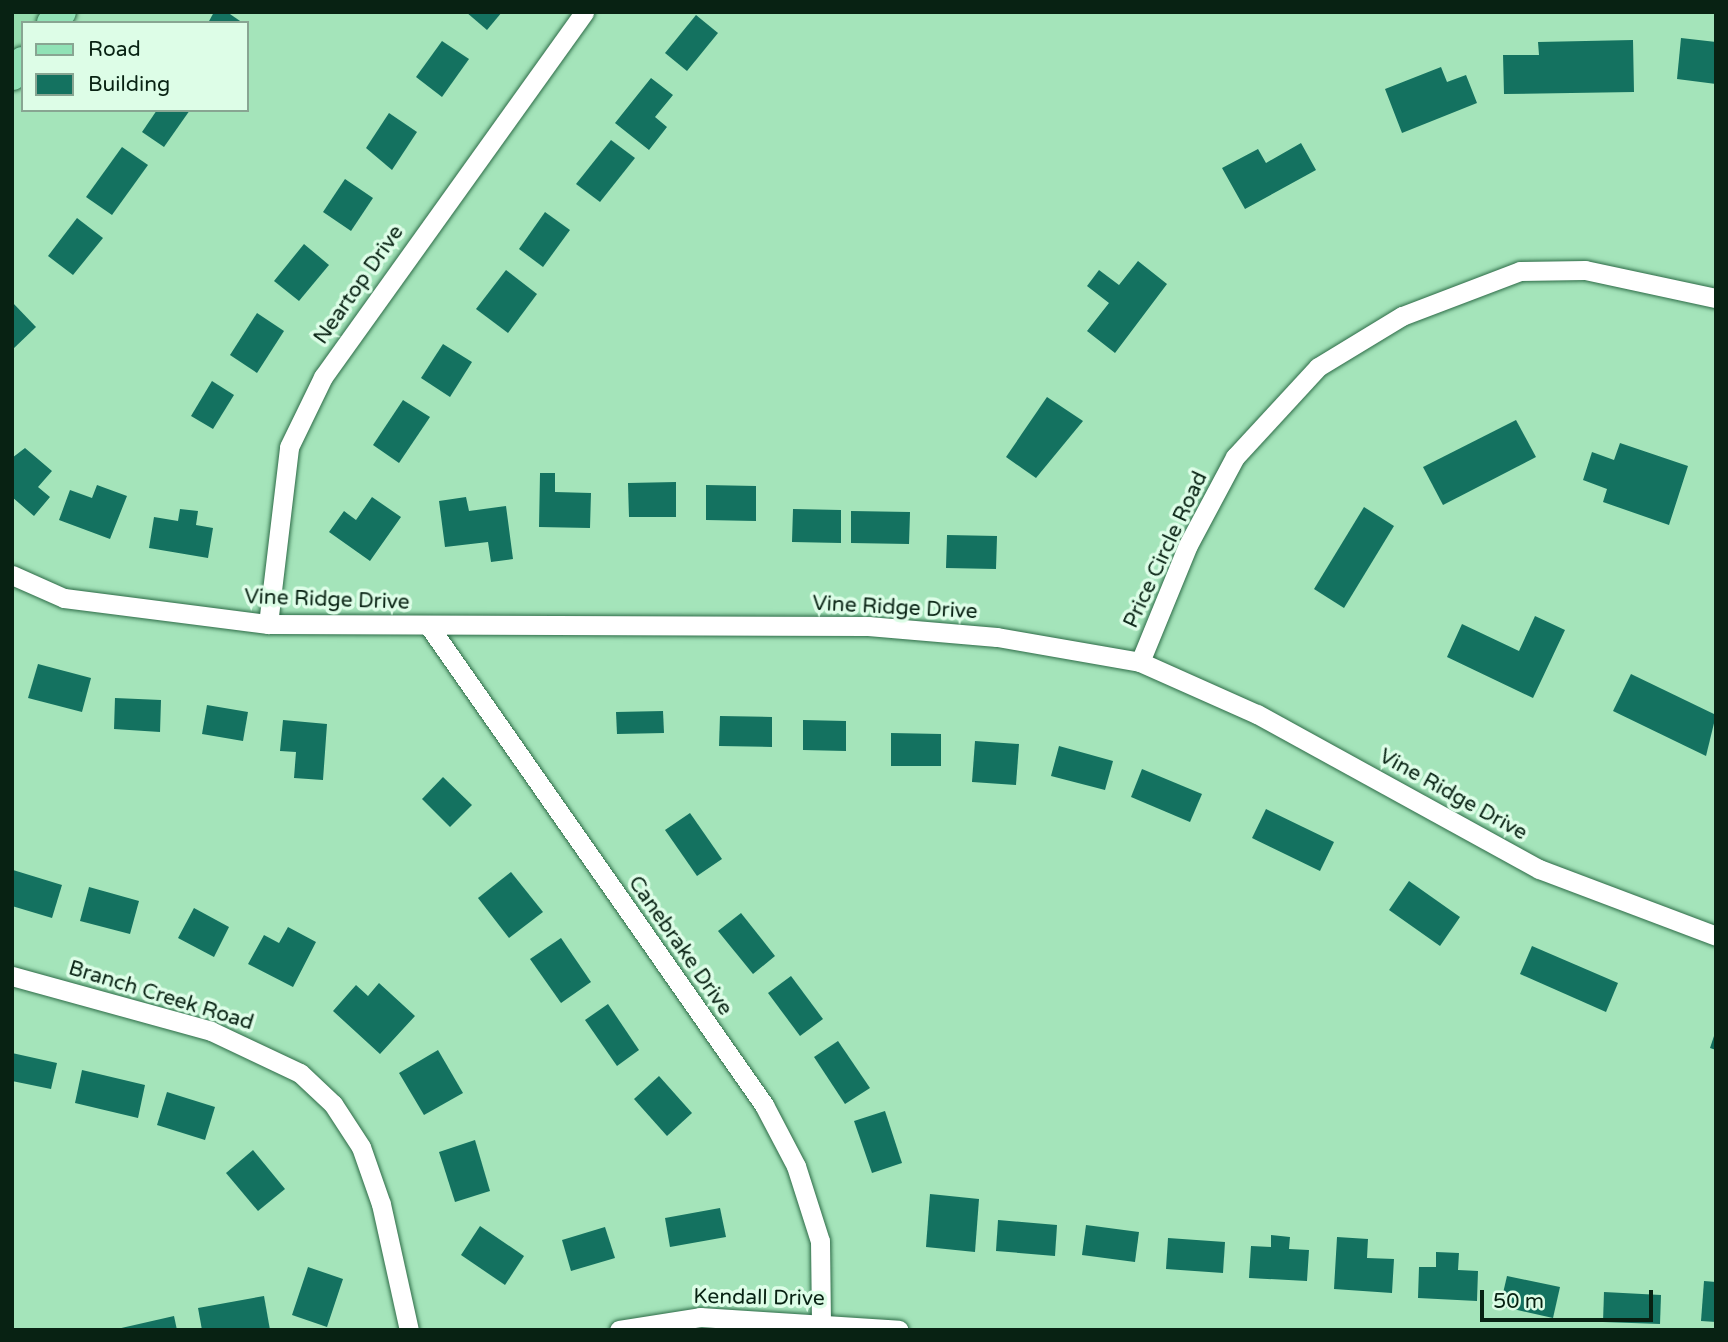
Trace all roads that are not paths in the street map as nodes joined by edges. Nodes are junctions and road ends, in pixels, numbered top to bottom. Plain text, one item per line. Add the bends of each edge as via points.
1 (584, 12) edge
2 (1716, 298) edge
3 (12, 575) edge
4 (268, 624) junction
5 (429, 626) junction
6 (1140, 663) junction
7 (1716, 936) edge
8 (12, 976) edge
9 (821, 1321) junction
10 (409, 1330) edge
11 (619, 1330) edge
12 (899, 1330) edge

1 - 4 street, Neartop Drive via 323,377 289,447
2 - 6 street, Price Circle Road via 1585,270 1521,271 1402,316 1318,367 1235,457 1188,545
3 - 4 street, Vine Ridge Drive via 64,598
4 - 5 street, Vine Ridge Drive
5 - 6 street, Vine Ridge Drive via 867,626 997,637
5 - 9 street, Canebrake Drive via 764,1105 796,1166 820,1241
6 - 7 street, Vine Ridge Drive via 1257,714 1539,869
8 - 10 street, Branch Creek Road via 211,1031 300,1073 333,1104 361,1147 382,1204
9 - 11 street, Kendall Drive via 700,1317
9 - 12 street, Kendall Drive

